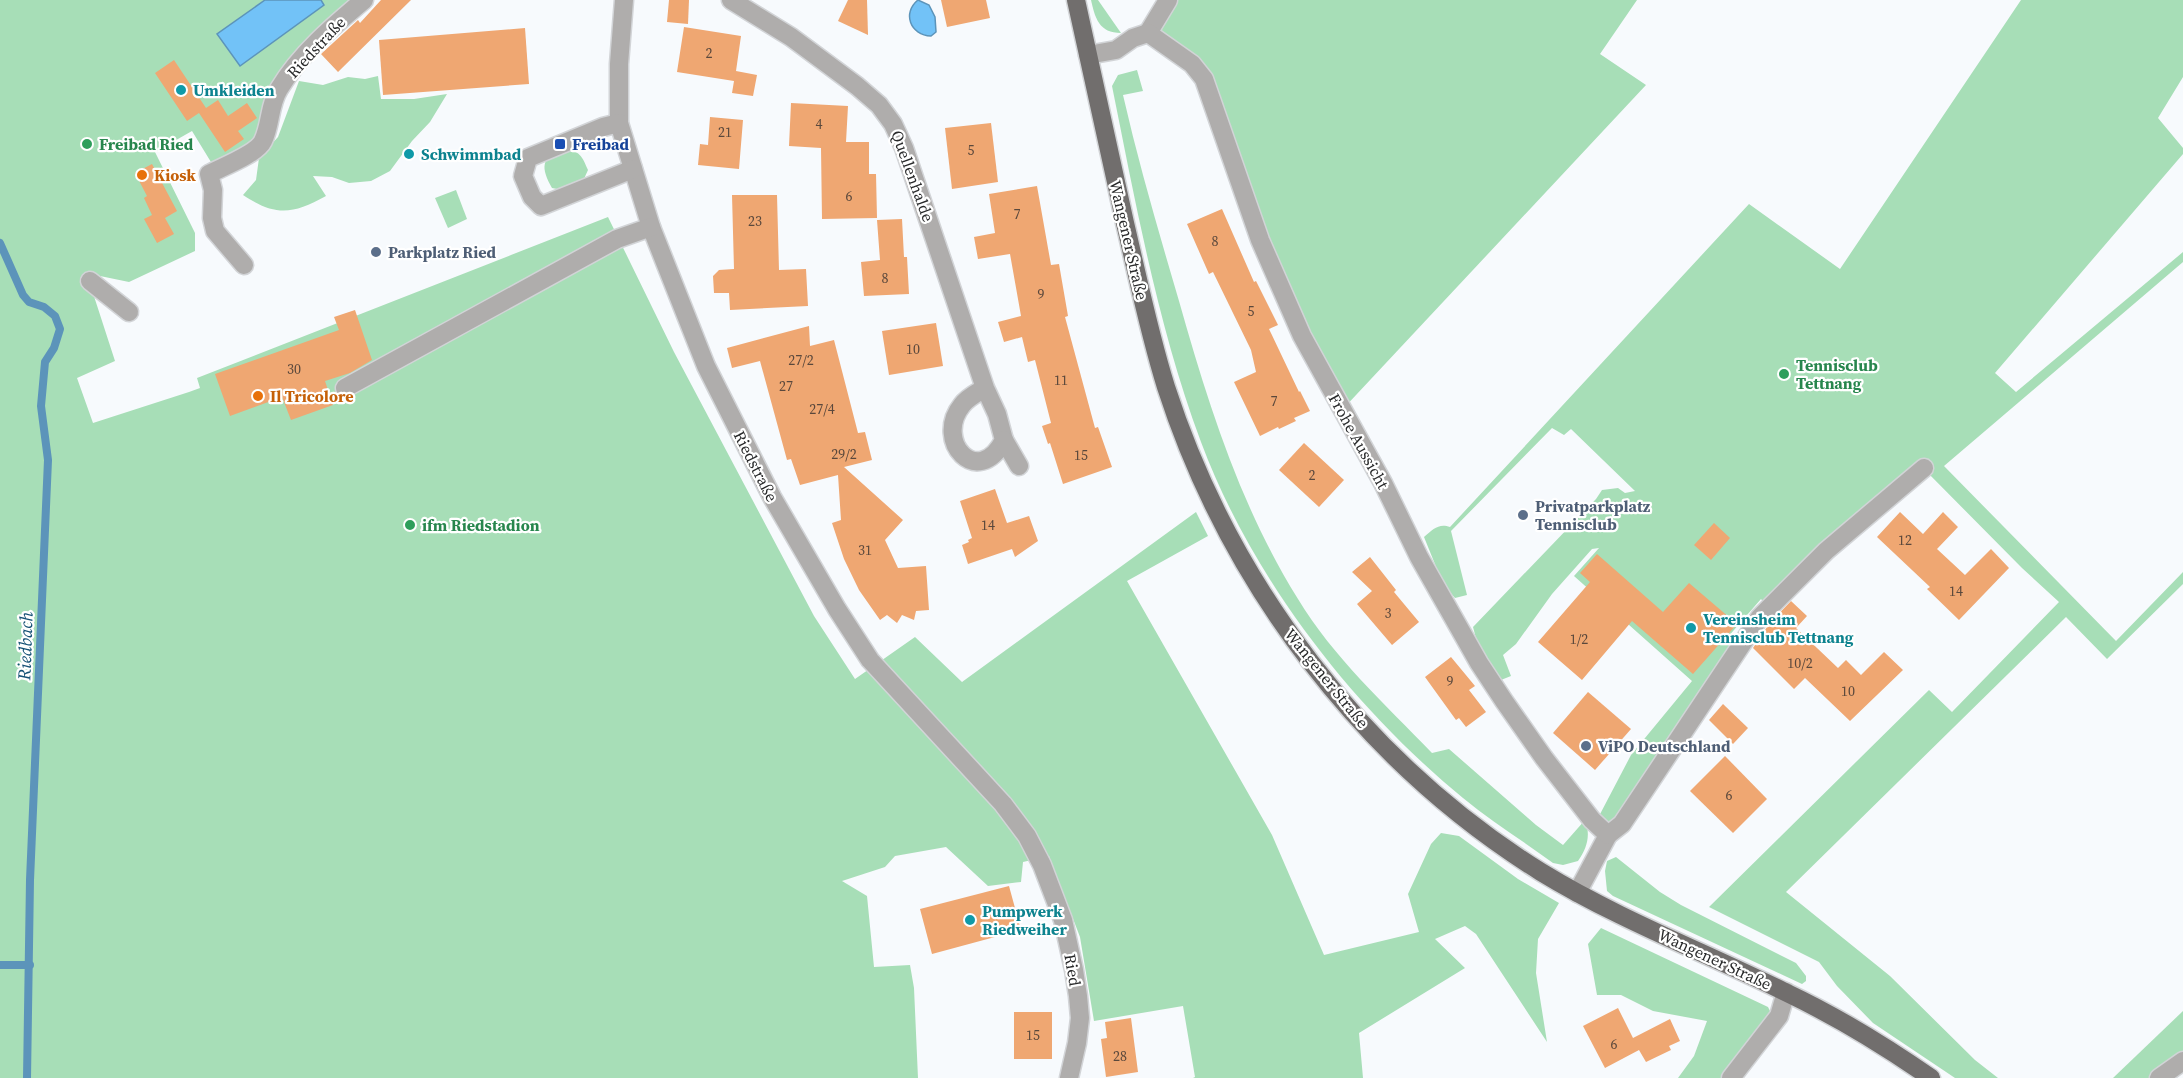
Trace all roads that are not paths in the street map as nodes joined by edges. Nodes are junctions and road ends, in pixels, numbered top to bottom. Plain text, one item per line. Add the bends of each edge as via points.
1 (364, 0) edge
2 (624, 0) edge
3 (732, 0) edge
4 (1076, 0) edge
5 (1168, 0) edge
6 (1148, 33) junction
7 (1088, 55) junction
8 (619, 123) junction
9 (633, 169) junction
10 (651, 227) junction
11 (244, 265) dead end
12 (90, 280) dead end
13 (129, 312) dead end
14 (345, 388) dead end
15 (985, 388) junction
16 (1004, 440) junction
17 (1019, 466) dead end
18 (1924, 468) dead end
19 (1608, 836) junction
20 (1042, 864) joint
21 (1577, 893) junction
22 (1786, 992) junction
23 (2183, 1061) edge
24 (1069, 1078) edge
25 (1731, 1078) edge
26 (1931, 1078) edge
27 (2159, 1078) edge

1 - 11 street, Riedstraße via 327,32 288,75 272,104 263,142 209,174 215,231
2 - 8 street, Riedstraße
3 - 15 street, Quellenhalde via 858,86 893,124
4 - 7 main road, Wangener Straße
5 - 6 street
6 - 7 street via 1116,50
6 - 19 street, Frohe Aussicht via 1192,64 1204,79 1260,240 1302,336 1456,623 1544,758
7 - 21 main road, Wangener Straße via 1165,385 1199,476 1238,554 1306,657 1392,754 1483,831
8 - 9 street, Riedstraße
8 - 9 street via 528,158 523,176 532,197 541,206
9 - 10 street, Riedstraße
10 - 14 street via 617,239
10 - 20 street, Riedstraße via 706,366 772,497 837,609 870,660 1003,804
12 - 13 street
15 - 16 street, Quellenhalde
15 - 16 street via 968,399 956,416 953,437 962,456 980,462 995,454
16 - 17 street, Quellenhalde
18 - 19 street via 1826,551 1760,617 1622,824
19 - 21 street
20 - 24 street, Ried via 1063,920 1077,987 1080,1018
21 - 22 main road, Wangener Straße
22 - 25 street via 1779,1016
22 - 26 main road, Wangener Straße
23 - 27 street

